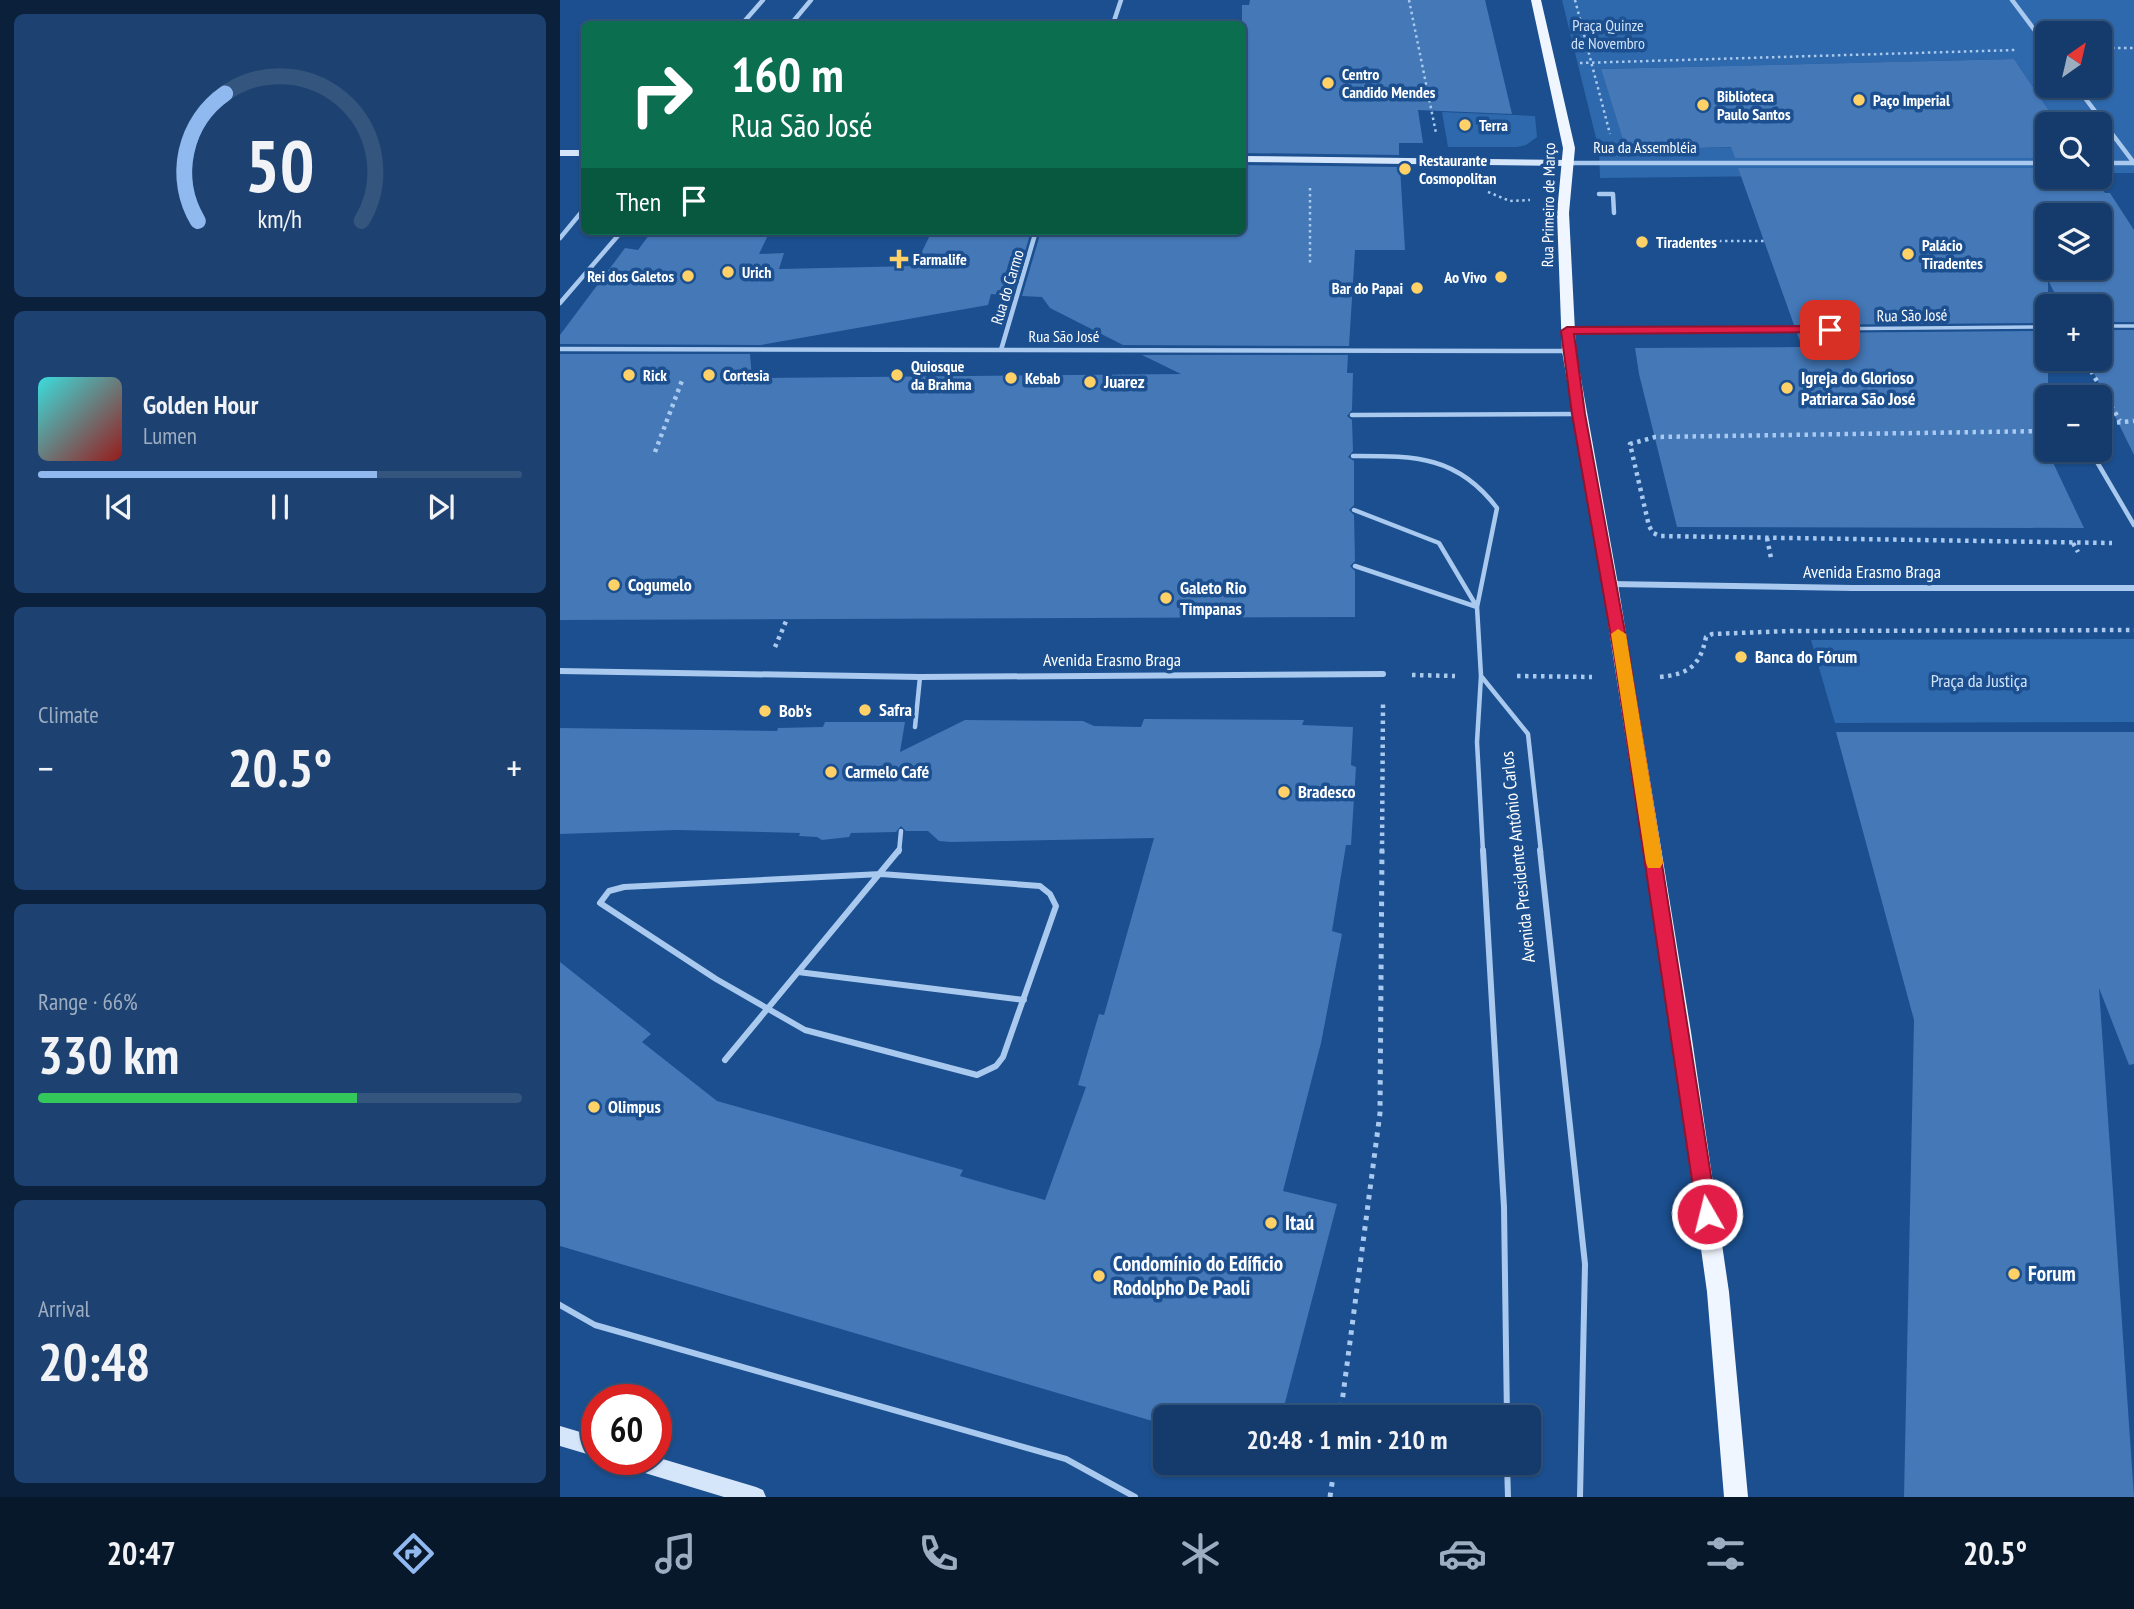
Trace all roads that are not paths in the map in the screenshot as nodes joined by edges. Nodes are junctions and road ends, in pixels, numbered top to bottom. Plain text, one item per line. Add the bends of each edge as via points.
1 (763, 0) edge
2 (811, 0) edge
3 (1121, 0) edge
4 (1536, 0) edge
5 (2012, 0) edge
6 (745, 21) edge
7 (794, 21) edge
8 (1114, 21) edge
9 (2035, 31) edge
10 (2085, 98) edge
11 (560, 153) edge
12 (581, 153) edge
13 (1246, 159) edge
14 (1569, 163) junction
15 (2035, 163) edge
16 (2112, 163) edge
17 (2134, 163) edge
18 (1599, 194) dead end
19 (581, 213) edge
20 (1614, 213) dead end
21 (619, 235) edge
22 (1035, 235) edge
23 (560, 238) edge
24 (560, 303) edge
25 (2134, 326) edge
26 (2035, 327) edge
27 (2112, 327) edge
28 (1567, 331) junction
29 (560, 349) edge
30 (1001, 351) junction
31 (1569, 351) junction
32 (1578, 414) junction
33 (1352, 415) dead end
34 (1353, 456) dead end
35 (2097, 462) edge
36 (1354, 510) dead end
37 (2134, 525) edge
38 (1354, 566) dead end
39 (1610, 584) junction
40 (2134, 588) edge
41 (1477, 607) junction
42 (560, 671) edge
43 (1383, 674) road end
44 (1481, 676) junction
45 (920, 677) junction
46 (915, 727) dead end
47 (901, 831) dead end
48 (881, 874) junction
49 (798, 972) junction
50 (1024, 1000) junction
51 (767, 1010) junction
52 (725, 1060) dead end
53 (560, 1305) edge
54 (1507, 1405) edge
55 (560, 1436) edge
56 (581, 1442) edge
57 (672, 1471) edge
58 (1507, 1475) edge
59 (756, 1497) edge
60 (1135, 1497) edge
61 (1508, 1497) edge
62 (1580, 1497) edge
63 (1736, 1497) edge

1 - 6 street
2 - 7 street
3 - 8 street
4 - 14 main road, Rua Primeiro de Março
5 - 9 street
10 - 17 street
11 - 12 street
13 - 14 street, Rua da Assembléia
14 - 15 street, Rua da Assembléia
14 - 28 main road, Rua Primeiro de Março via 1563,213
16 - 17 street
18 - 20 street via 1613,194
19 - 23 street
21 - 24 street
22 - 30 street, Rua do Carmo
25 - 27 lane
26 - 28 lane, Rua São José
28 - 31 main road
29 - 30 street, Rua São José
30 - 31 street, Rua São José
31 - 32 main road
32 - 33 lane
32 - 39 main road
34 - 41 lane via 1436,461 1461,471 1485,489 1497,508
35 - 37 lane
36 - 41 lane via 1438,543
38 - 41 lane
39 - 40 street, Avenida Erasmo Braga
39 - 63 main road via 1718,1292
41 - 44 lane
42 - 45 street, Avenida Erasmo Braga
43 - 45 street, Avenida Erasmo Braga
44 - 54 lane, Avenida Presidente Antônio Carlos via 1477,742 1504,1207
44 - 62 lane, Avenida Presidente Antônio Carlos via 1528,734 1585,1264
45 - 46 lane
47 - 48 lane via 899,853
48 - 49 lane
48 - 50 lane via 1040,886 1049,891 1056,906
48 - 51 lane via 624,887 602,896 600,904
49 - 50 lane
49 - 51 lane
50 - 51 lane via 1003,1057 977,1075 805,1030
51 - 52 lane
53 - 60 lane via 595,1325 1066,1459
55 - 56 street
57 - 59 street
58 - 61 lane

